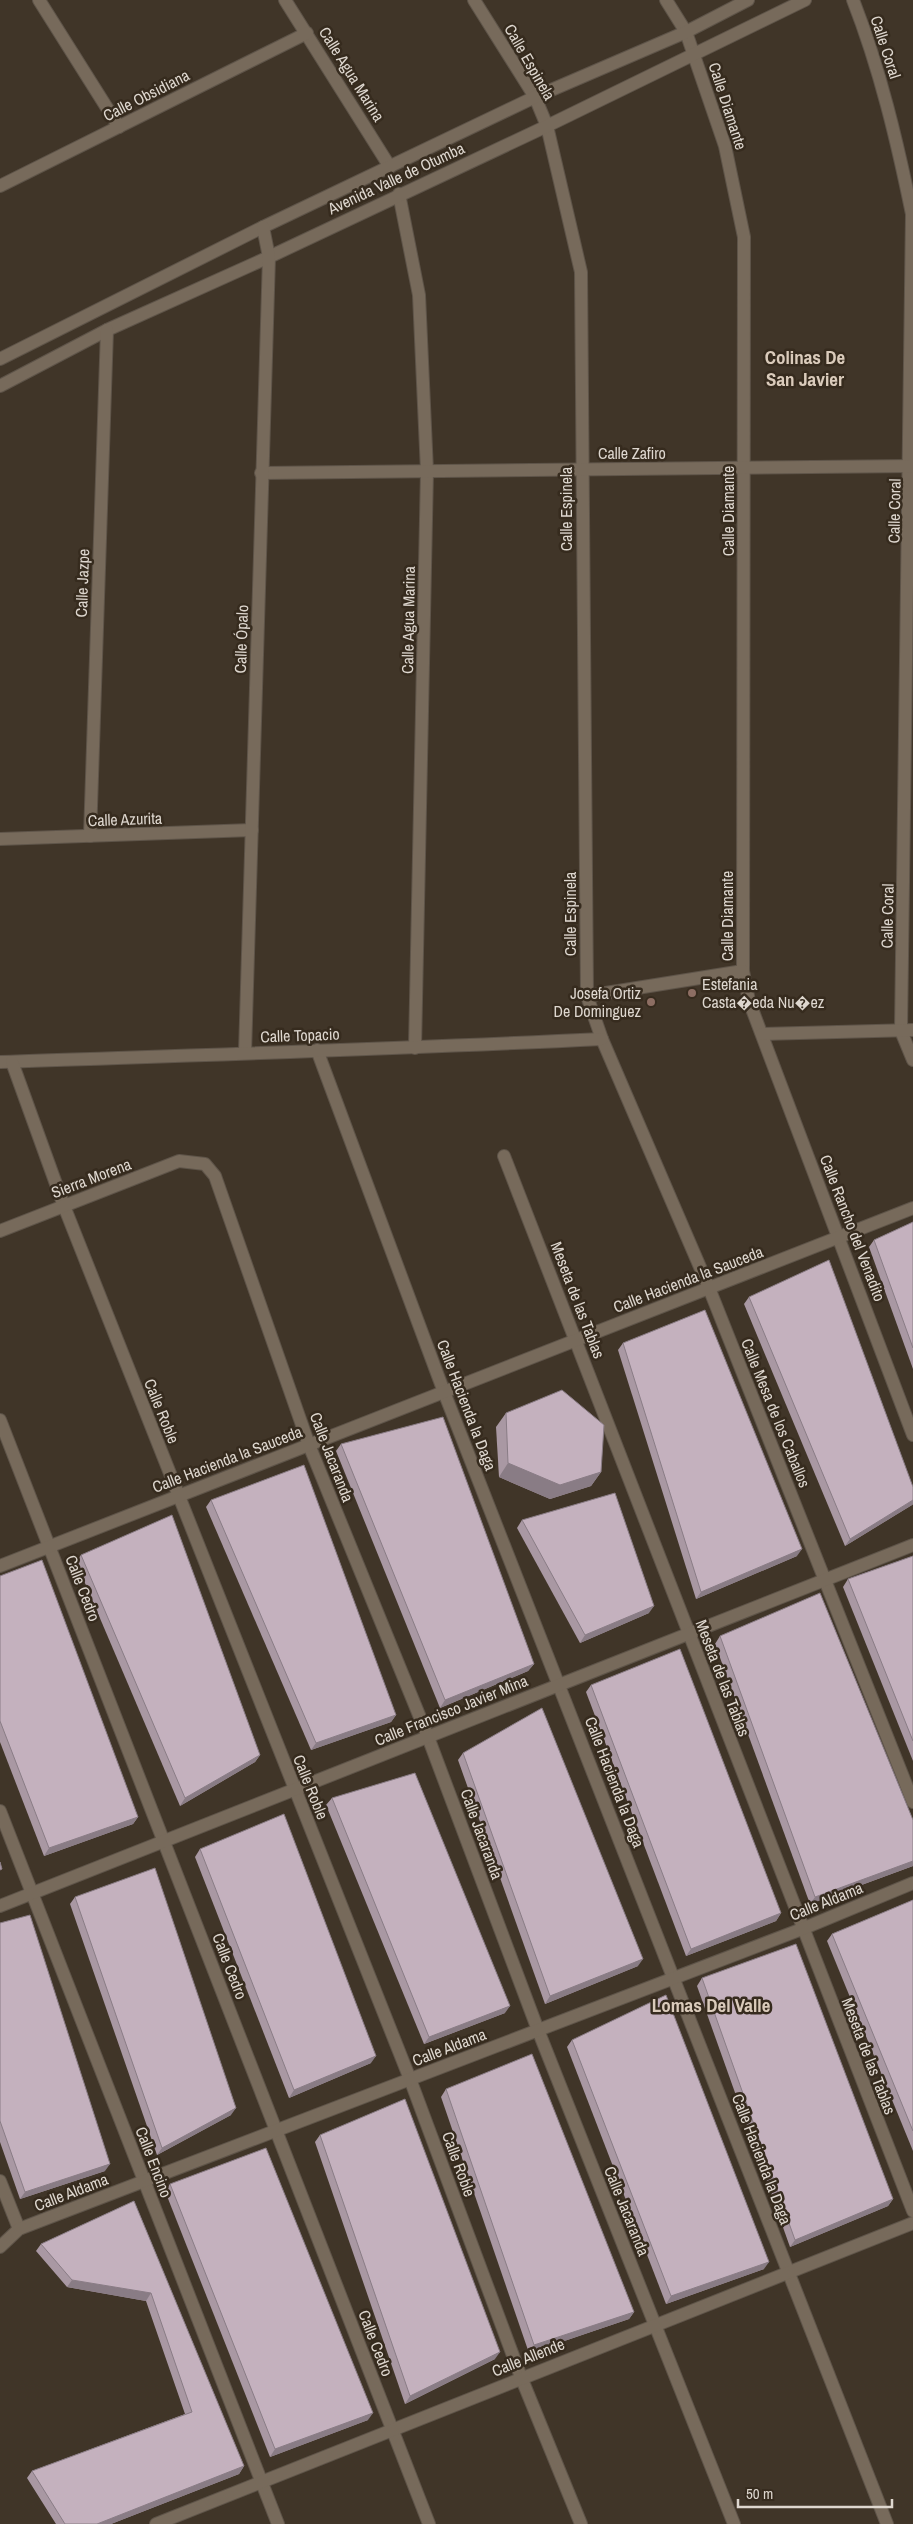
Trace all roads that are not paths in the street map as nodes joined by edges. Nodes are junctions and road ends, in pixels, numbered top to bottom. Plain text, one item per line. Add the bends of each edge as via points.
1 (39, 0) edge
2 (285, 0) edge
3 (474, 0) edge
4 (666, 0) edge
5 (748, 0) edge
6 (805, 0) edge
7 (853, 0) edge
8 (306, 32) junction
9 (686, 32) junction
10 (695, 54) junction
11 (534, 97) junction
12 (546, 126) junction
13 (119, 127) junction
14 (390, 166) junction
15 (0, 186) edge
16 (399, 194) junction
17 (263, 227) junction
18 (269, 257) junction
19 (106, 330) junction
20 (0, 359) edge
21 (0, 386) edge
22 (912, 466) edge
23 (744, 468) junction
24 (582, 469) junction
25 (427, 471) junction
26 (262, 473) junction
27 (252, 830) junction
28 (90, 836) junction
29 (0, 839) edge
30 (743, 971) junction
31 (587, 996) junction
32 (907, 1030) edge
33 (762, 1034) junction
34 (602, 1038) junction
35 (415, 1048) junction
36 (317, 1050) junction
37 (245, 1053) junction
38 (913, 1060) edge
39 (6, 1062) edge
40 (504, 1156) dead end
41 (196, 1162) joint
42 (64, 1206) junction
43 (913, 1208) edge
44 (0, 1231) edge
45 (840, 1237) junction
46 (709, 1288) junction
47 (576, 1340) junction
48 (444, 1392) junction
49 (0, 1420) edge
50 (913, 1435) edge
51 (309, 1445) junction
52 (178, 1496) junction
53 (913, 1545) edge
54 (49, 1546) junction
55 (0, 1566) edge
56 (824, 1578) junction
57 (688, 1634) junction
58 (559, 1685) junction
59 (428, 1737) junction
60 (295, 1789) junction
61 (913, 1802) edge
62 (0, 1811) edge
63 (164, 1841) junction
64 (913, 1883) edge
65 (32, 1893) junction
66 (0, 1906) edge
67 (802, 1929) junction
68 (674, 1978) junction
69 (538, 2030) junction
70 (410, 2079) junction
71 (276, 2131) junction
72 (0, 2181) edge
73 (144, 2182) junction
74 (913, 2211) edge
75 (913, 2223) edge
76 (19, 2229) junction
77 (0, 2247) edge
78 (788, 2272) junction
79 (655, 2324) junction
80 (522, 2377) junction
81 (392, 2428) junction
82 (260, 2481) junction
83 (164, 2522) edge
84 (278, 2524) edge
85 (429, 2524) edge
86 (581, 2524) edge
87 (734, 2524) edge
88 (887, 2524) edge

1 - 13 street
2 - 8 street, Calle Agua Marina
3 - 11 street, Calle Espinela
4 - 9 street, Calle Diamante
5 - 9 street, Avenida Valle de Otumba
6 - 10 street, Avenida Valle de Otumba
7 - 22 street, Calle Coral via 893,122 912,214
8 - 13 street, Calle Obsidiana
8 - 14 street, Calle Agua Marina
9 - 10 street, Calle Diamante
9 - 11 street, Avenida Valle de Otumba
10 - 12 street, Avenida Valle de Otumba
10 - 23 street, Calle Diamante via 725,146 744,237
11 - 12 street, Calle Espinela
11 - 14 street, Avenida Valle de Otumba
12 - 16 street, Avenida Valle de Otumba
12 - 24 street, Calle Espinela via 581,272
13 - 15 street, Calle Obsidiana
14 - 17 street, Avenida Valle de Otumba
16 - 18 street, Avenida Valle de Otumba
16 - 25 street, Calle Agua Marina via 419,295
17 - 18 street, Calle Ópalo
17 - 20 street, Avenida Valle de Otumba
18 - 19 street, Avenida Valle de Otumba
18 - 26 street, Calle Ópalo
19 - 21 street, Avenida Valle de Otumba
19 - 28 street, Calle Jazpe
22 - 23 street, Calle Zafiro
22 - 32 street, Calle Coral
23 - 24 street, Calle Zafiro
23 - 30 street, Calle Diamante
24 - 25 street, Calle Zafiro
24 - 31 street, Calle Espinela
25 - 26 street, Calle Zafiro
25 - 35 street, Calle Agua Marina
26 - 27 street, Calle Ópalo
27 - 28 street, Calle Azurita
27 - 37 street, Calle Ópalo
28 - 29 street, Calle Azurita
30 - 31 street
30 - 33 street, Calle Diamante via 749,1000
31 - 34 street, Calle Espinela
32 - 33 street
32 - 38 street
33 - 45 street, Calle Rancho del Venadito
34 - 35 street, Calle Topacio
34 - 46 street, Calle Mesa de los Caballos
35 - 36 street, Calle Topacio
36 - 37 street, Calle Topacio
36 - 48 street, Calle Hacienda la Daga
37 - 39 street, Calle Topacio
39 - 42 street, Calle Roble
40 - 47 street, Meseta de las Tablas
41 - 42 street, Sierra Morena via 179,1161
41 - 51 street, Calle Jacaranda via 205,1164 215,1176
42 - 44 street, Sierra Morena
42 - 52 street, Calle Roble
43 - 45 street, Calle Hacienda la Sauceda
45 - 46 street, Calle Hacienda la Sauceda
45 - 50 street, Calle Rancho del Venadito
46 - 47 street, Calle Hacienda la Sauceda
46 - 56 street, Calle Mesa de los Caballos
47 - 48 street, Calle Hacienda la Sauceda
47 - 57 street, Meseta de las Tablas
48 - 51 street, Calle Hacienda la Sauceda
48 - 58 street, Calle Hacienda la Daga
49 - 54 street, Calle Cedro
51 - 52 street, Calle Hacienda la Sauceda
51 - 59 street, Calle Jacaranda
52 - 54 street, Calle Hacienda la Sauceda
52 - 60 street, Calle Roble
53 - 56 street, Calle Francisco Javier Mina
54 - 55 street, Calle Hacienda la Sauceda
54 - 63 street, Calle Cedro
56 - 57 street, Calle Francisco Javier Mina
56 - 61 street, Calle Mesa de los Caballos
57 - 58 street, Calle Francisco Javier Mina
57 - 67 street, Meseta de las Tablas
58 - 59 street, Calle Francisco Javier Mina
58 - 68 street, Calle Hacienda la Daga
59 - 60 street, Calle Francisco Javier Mina
59 - 69 street, Calle Jacaranda
60 - 63 street, Calle Francisco Javier Mina
60 - 70 street, Calle Roble
62 - 65 street, Calle Encino
63 - 65 street, Calle Francisco Javier Mina
63 - 71 street, Calle Cedro
64 - 67 street, Calle Aldama
65 - 66 street, Calle Francisco Javier Mina
65 - 73 street, Calle Encino
67 - 68 street, Calle Aldama
67 - 74 street, Meseta de las Tablas
68 - 69 street, Calle Aldama
68 - 78 street, Calle Hacienda la Daga
69 - 70 street, Calle Aldama
69 - 79 street, Calle Jacaranda
70 - 71 street, Calle Aldama
70 - 80 street, Calle Roble
71 - 73 street, Calle Aldama
71 - 81 street, Calle Cedro
72 - 76 street
73 - 76 street, Calle Aldama
73 - 82 street, Calle Encino
75 - 78 street, Calle Allende
76 - 77 street, Calle Aldama
78 - 79 street, Calle Allende
78 - 88 street, Calle Hacienda la Daga
79 - 80 street, Calle Allende
79 - 87 street, Calle Jacaranda
80 - 81 street, Calle Allende
80 - 86 street, Calle Roble
81 - 82 street, Calle Allende
81 - 85 street, Calle Cedro
82 - 83 street, Calle Allende
82 - 84 street, Calle Encino

